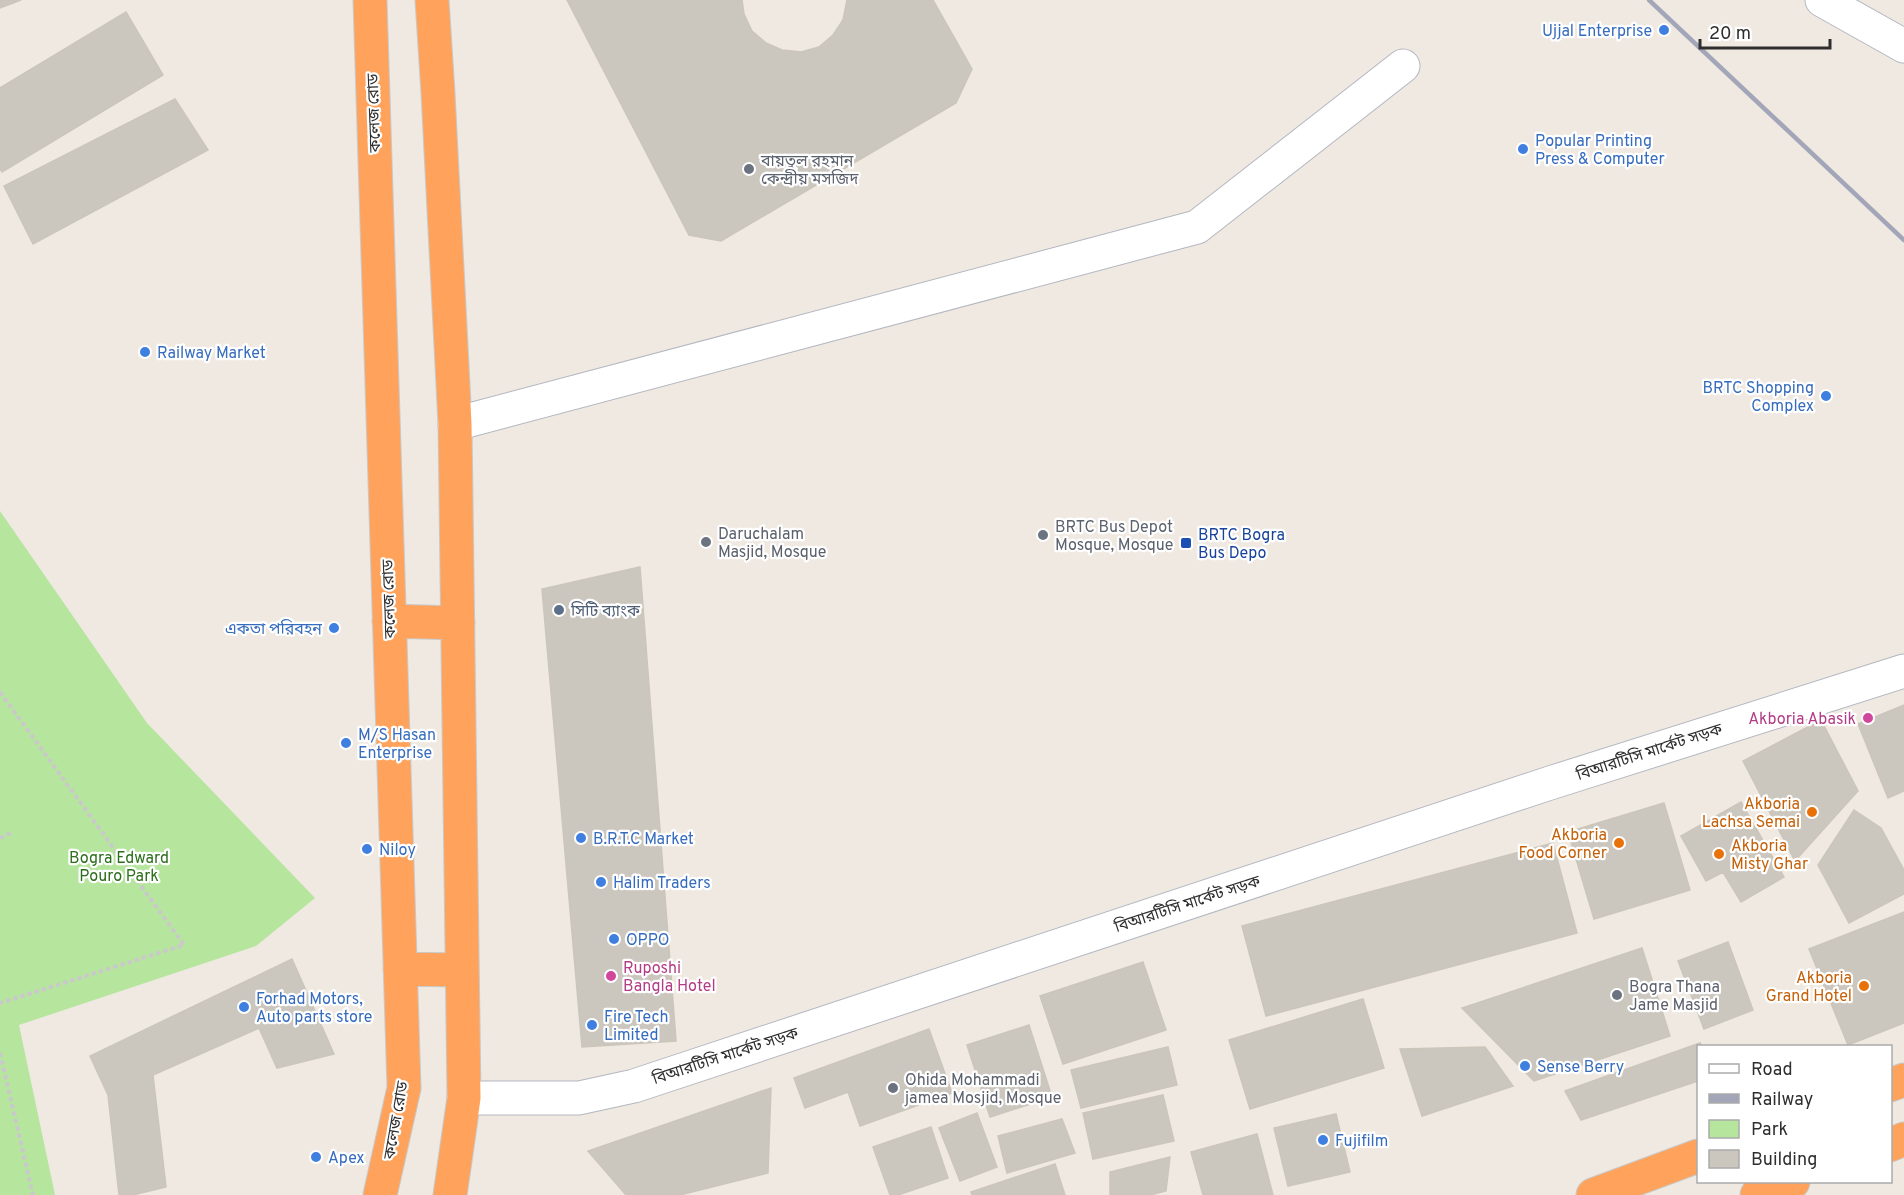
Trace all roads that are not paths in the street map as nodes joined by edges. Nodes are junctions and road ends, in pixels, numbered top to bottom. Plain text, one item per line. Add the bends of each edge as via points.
1 (370, 0) edge
2 (432, 0) edge
3 (1822, 0) edge
4 (1904, 46) edge
5 (1403, 66) dead end
6 (455, 424) junction
7 (389, 621) junction
8 (458, 623) junction
9 (1904, 671) edge
10 (399, 969) junction
11 (462, 970) junction
12 (464, 1098) junction
13 (1697, 1156) edge
14 (1790, 1183) edge
15 (380, 1195) edge
16 (450, 1195) edge
17 (1593, 1195) edge
18 (1757, 1195) edge

1 - 7 highway, কলেজ রোড
2 - 6 highway
3 - 4 street
5 - 6 street via 1197,227
6 - 8 highway
7 - 8 highway
7 - 10 highway, কলেজ রোড
8 - 11 highway
9 - 12 street, বিআরটিসি মার্কেট সড়ক via 1550,783 634,1086 579,1098
10 - 11 highway
10 - 15 highway, কলেজ রোড via 404,1088
11 - 12 highway
12 - 16 highway
13 - 17 highway
14 - 18 highway

